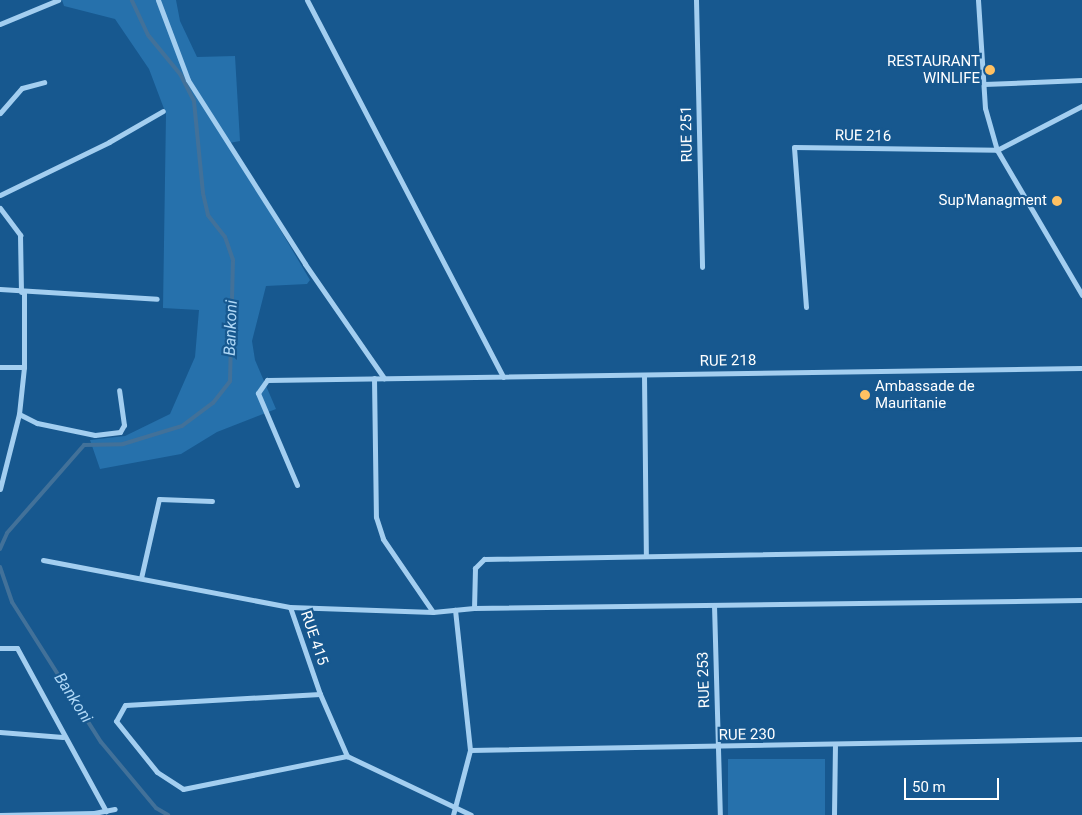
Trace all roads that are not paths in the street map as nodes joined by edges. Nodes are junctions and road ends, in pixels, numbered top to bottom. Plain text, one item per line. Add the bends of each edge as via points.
1 (58, 0) edge
2 (158, 0) edge
3 (307, 0) edge
4 (696, 0) edge
5 (978, 0) edge
6 (0, 24) edge
7 (1082, 80) edge
8 (44, 82) dead end
9 (984, 84) junction
10 (1082, 106) edge
11 (163, 111) dead end
12 (0, 113) edge
13 (997, 150) junction
14 (0, 195) edge
15 (0, 208) edge
16 (702, 267) dead end
17 (0, 289) edge
18 (23, 292) junction
19 (1082, 295) edge
20 (157, 298) dead end
21 (806, 307) dead end
22 (0, 367) edge
23 (24, 367) junction
24 (1082, 368) edge
25 (644, 375) junction
26 (503, 377) junction
27 (374, 378) junction
28 (384, 378) junction
29 (119, 390) dead end
30 (19, 414) junction
31 (297, 485) dead end
32 (0, 489) edge
33 (212, 501) dead end
34 (1082, 549) edge
35 (646, 555) junction
36 (43, 560) dead end
37 (141, 578) junction
38 (1082, 600) edge
39 (714, 605) junction
40 (290, 607) junction
41 (474, 608) junction
42 (455, 610) junction
43 (433, 612) junction
44 (0, 648) edge
45 (320, 694) junction
46 (0, 732) edge
47 (63, 737) junction
48 (1082, 739) edge
49 (835, 746) junction
50 (719, 748) junction
51 (470, 750) junction
52 (346, 756) junction
53 (456, 806) junction
54 (115, 808) dead end
55 (106, 811) junction
56 (0, 814) edge
57 (453, 815) edge
58 (471, 815) edge
59 (720, 815) edge
60 (834, 815) edge

1 - 6 street
2 - 28 street via 188,80 306,264
3 - 26 street
4 - 16 street, RUE 251
5 - 9 street
7 - 9 street
8 - 12 street via 22,88
9 - 13 street via 985,108
10 - 13 street, RUE 216
11 - 14 street via 110,142
13 - 19 street
13 - 21 street, RUE 216 via 794,147
15 - 18 street via 20,235
17 - 18 street
18 - 20 street
18 - 23 street
22 - 23 street
23 - 30 street
24 - 25 street, RUE 218
25 - 26 street, RUE 218
25 - 35 street
26 - 28 street, RUE 218
27 - 28 street, RUE 218
27 - 31 street, RUE 218 via 267,380 262,384 258,393
27 - 43 street via 376,517 383,539
29 - 30 street via 124,425 120,432 95,435 36,423
30 - 32 street
33 - 37 street via 158,499
34 - 35 street
35 - 41 street via 484,559 475,568
36 - 37 street, RUE 415
37 - 40 street, RUE 415
38 - 39 street
39 - 41 street
39 - 50 street, RUE 253
40 - 43 street via 316,605
40 - 45 street, RUE 415
41 - 42 street
42 - 43 street
42 - 51 street
44 - 47 street via 17,648
45 - 52 street, RUE 415
45 - 52 street via 125,705 116,721 157,772 183,789
46 - 47 street
47 - 55 street
48 - 49 street, RUE 230
49 - 50 street, RUE 230
49 - 60 street
50 - 51 street, RUE 230
50 - 59 street, RUE 253
51 - 53 street
52 - 53 street
53 - 57 street
53 - 58 street
54 - 55 street
55 - 56 street

